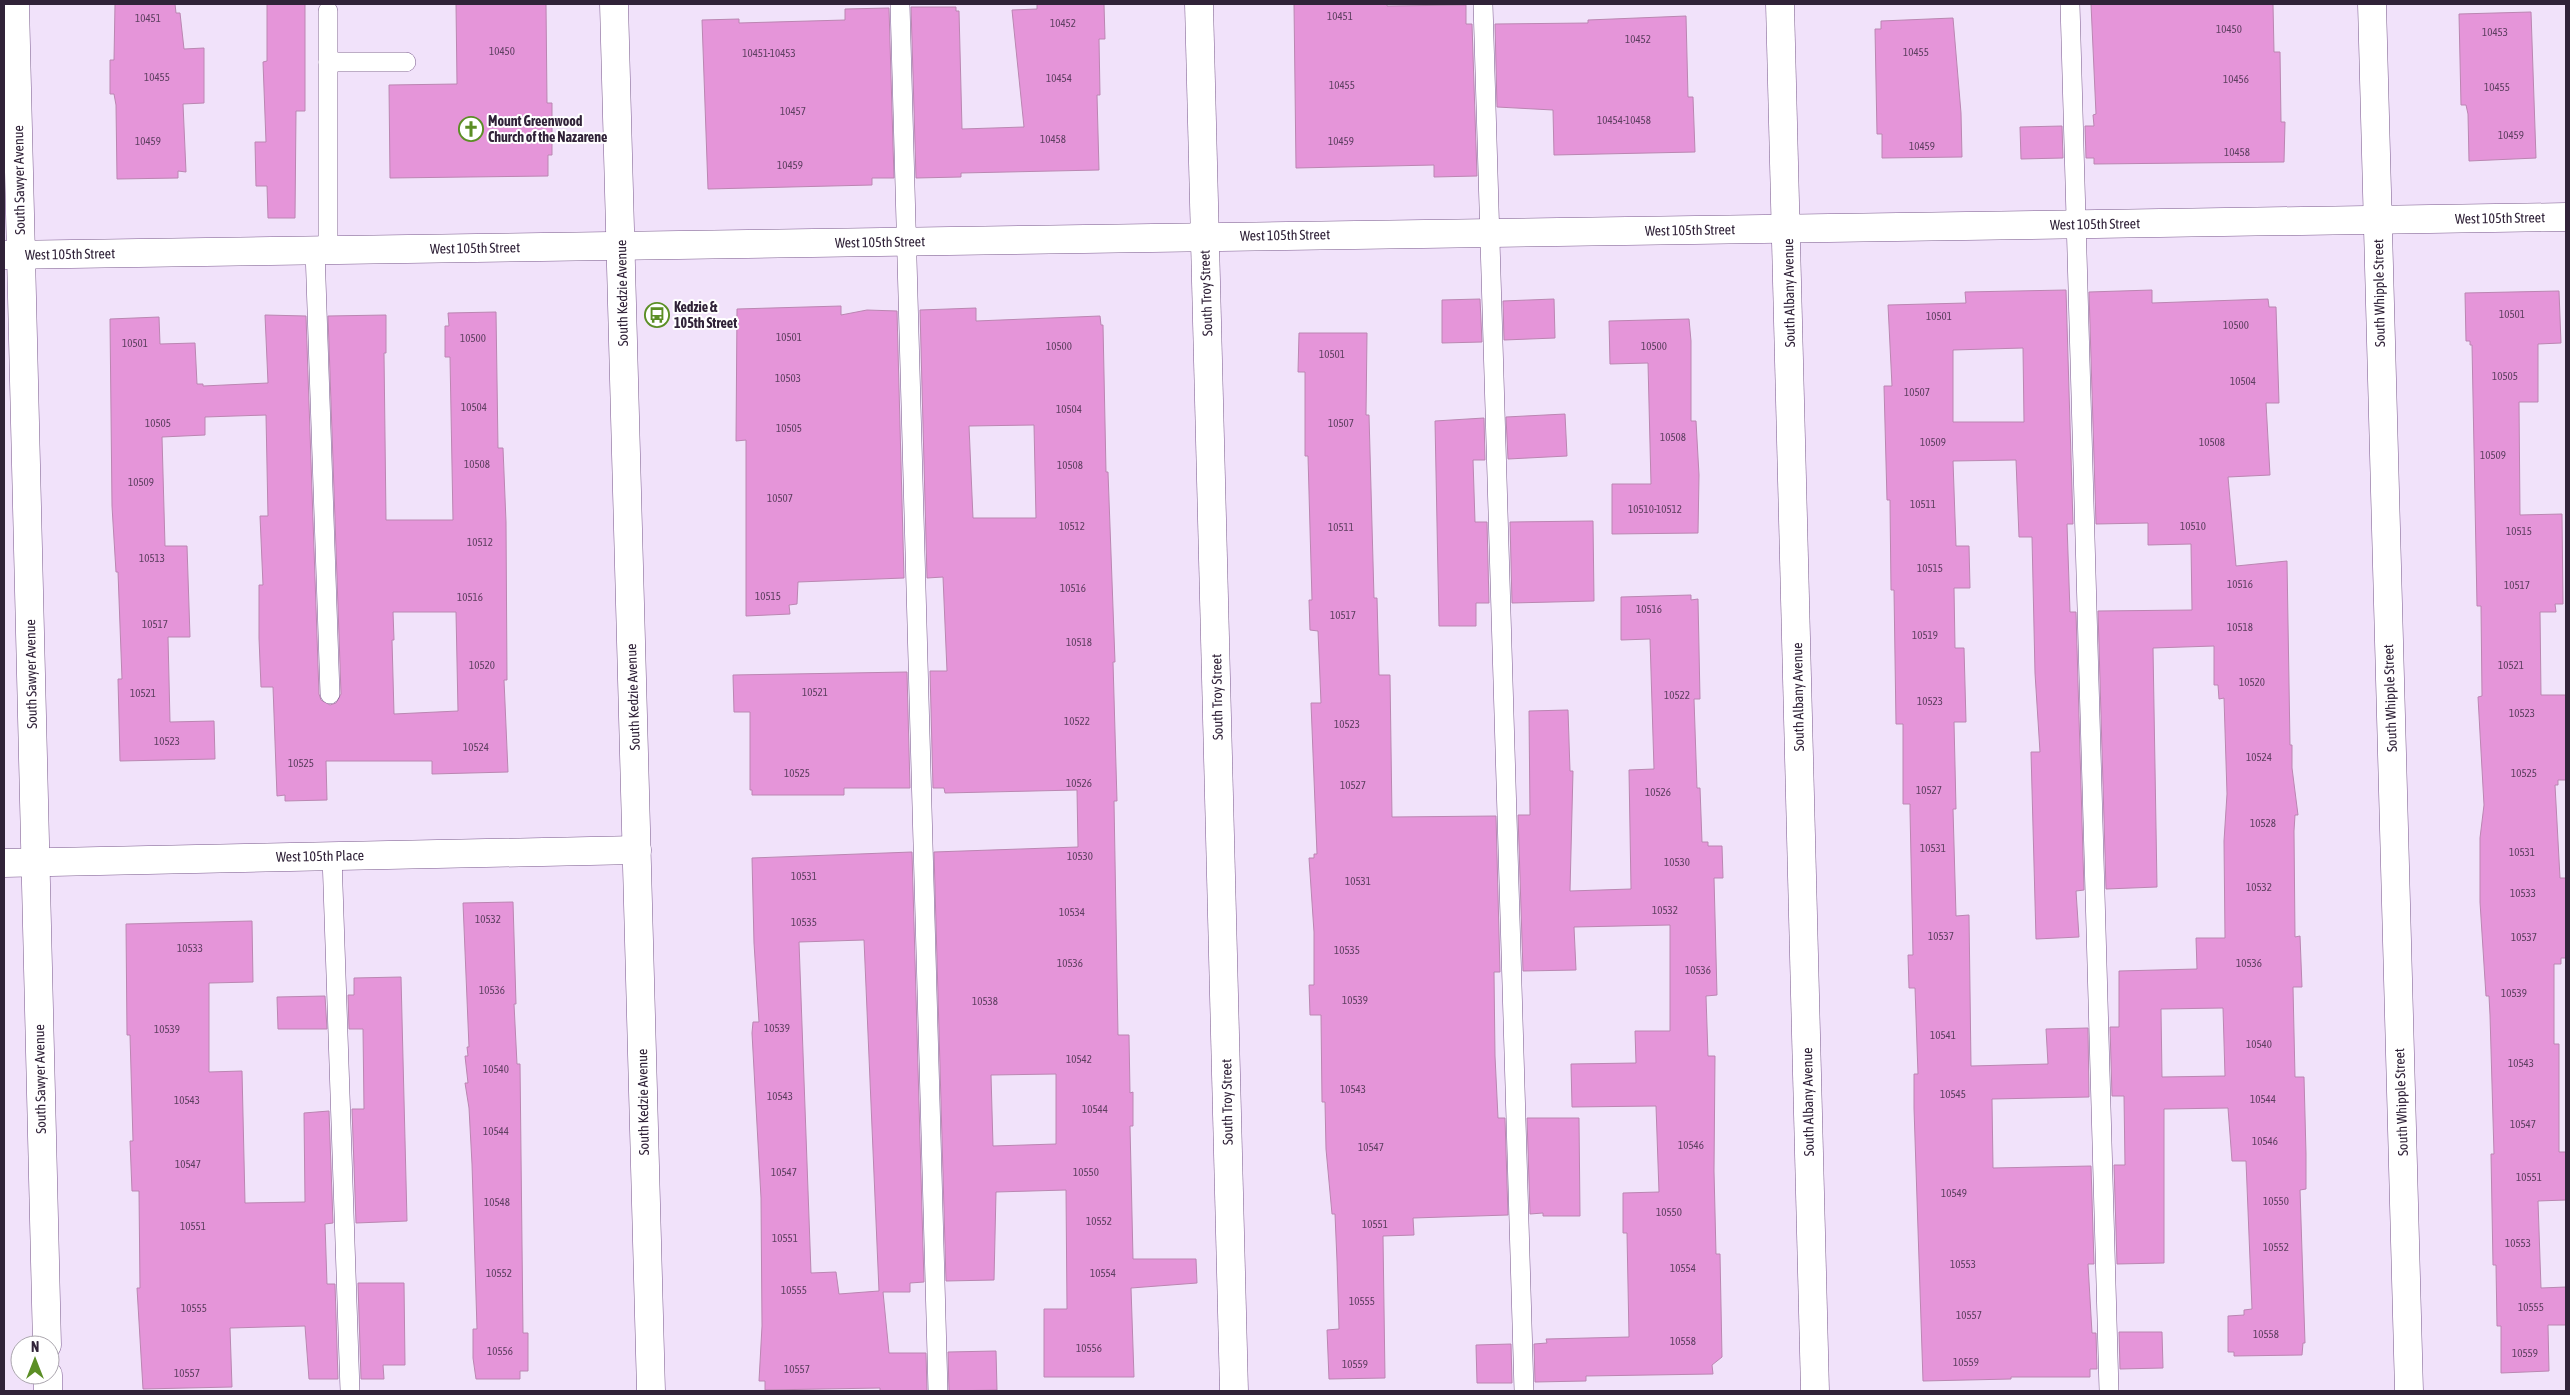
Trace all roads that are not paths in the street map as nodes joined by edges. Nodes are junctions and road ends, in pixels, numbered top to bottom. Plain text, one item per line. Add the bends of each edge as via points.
1 (15, 4) edge
2 (614, 4) edge
3 (900, 4) edge
4 (1199, 4) edge
5 (1484, 4) edge
6 (1780, 4) edge
7 (2070, 4) edge
8 (2372, 4) edge
9 (328, 11) dead end
10 (328, 62) junction
11 (406, 62) dead end
12 (2566, 217) edge
13 (2378, 220) junction
14 (2076, 224) junction
15 (1787, 229) junction
16 (1489, 232) junction
17 (1205, 236) junction
18 (906, 241) junction
19 (621, 245) junction
20 (321, 250) junction
21 (12, 255) edge
22 (330, 694) dead end
23 (637, 850) junction
24 (332, 856) junction
25 (35, 862) junction
26 (4, 863) edge
27 (47, 1335) edge
28 (350, 1391) edge
29 (651, 1391) edge
30 (938, 1391) edge
31 (1234, 1391) edge
32 (1524, 1391) edge
33 (1815, 1391) edge
34 (2109, 1391) edge
35 (2409, 1391) edge

1 - 21 street, South Sawyer Avenue
2 - 19 street, South Kedzie Avenue
3 - 18 lane
4 - 17 street, South Troy Street
5 - 16 lane
6 - 15 street, South Albany Avenue
7 - 14 lane
8 - 13 street, South Whipple Street
9 - 10 lane
10 - 11 lane
10 - 20 lane
12 - 13 street, West 105th Street
13 - 14 street, West 105th Street
13 - 35 street, South Whipple Street
14 - 15 street, West 105th Street
14 - 34 lane
15 - 16 street, West 105th Street
15 - 33 street, South Albany Avenue
16 - 17 street, West 105th Street
16 - 32 lane
17 - 18 street, West 105th Street
17 - 31 street, South Troy Street
18 - 19 street, West 105th Street
18 - 30 lane
19 - 20 street, West 105th Street
19 - 23 street, South Kedzie Avenue
20 - 21 street, West 105th Street
20 - 22 lane
21 - 25 street, South Sawyer Avenue
23 - 24 street, West 105th Place
23 - 29 street, South Kedzie Avenue
24 - 25 street, West 105th Place
24 - 28 lane
25 - 26 street, West 105th Place
25 - 27 street, South Sawyer Avenue

